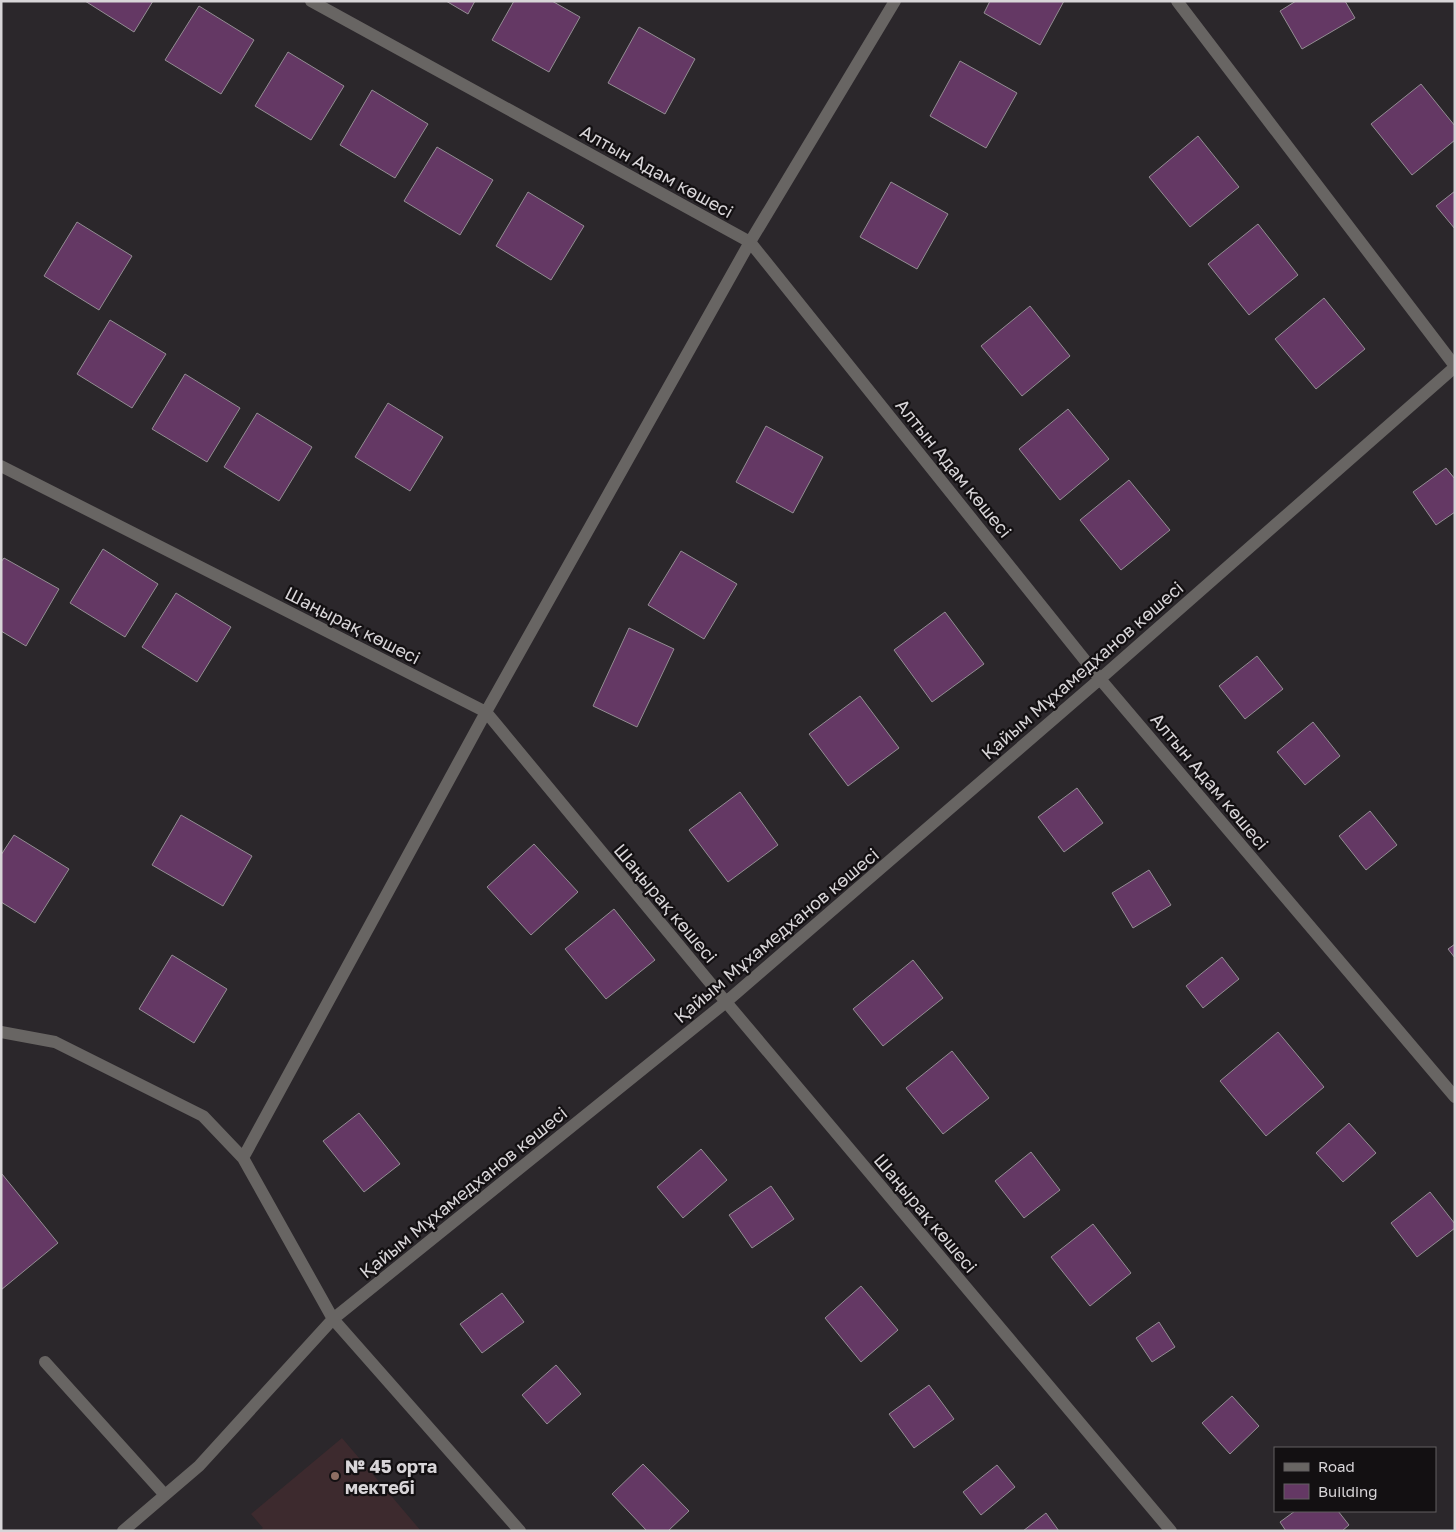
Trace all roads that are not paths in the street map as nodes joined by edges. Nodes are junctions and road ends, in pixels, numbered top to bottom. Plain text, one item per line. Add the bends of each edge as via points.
1 (311, 1) edge
2 (895, 1) edge
3 (1177, 1) edge
4 (750, 242) junction
5 (1455, 367) edge
6 (1, 466) edge
7 (1100, 679) junction
8 (486, 712) junction
9 (726, 1002) junction
10 (1, 1032) edge
11 (1455, 1097) edge
12 (243, 1158) junction
13 (333, 1319) junction
14 (45, 1362) dead end
15 (165, 1495) junction
16 (122, 1531) edge
17 (520, 1531) edge
18 (1171, 1531) edge

1 - 4 street, Алтын Адам көшесі
2 - 4 street
3 - 5 street
4 - 7 street, Алтын Адам көшесі
4 - 8 street
5 - 7 street, Қайым Мұхамедханов көшесі
6 - 8 street, Шаңырақ көшесі
7 - 9 street, Қайым Мұхамедханов көшесі
7 - 11 street, Алтын Адам көшесі
8 - 9 street, Шаңырақ көшесі
8 - 12 street
9 - 13 street, Қайым Мұхамедханов көшесі
9 - 18 street, Шаңырақ көшесі
10 - 12 street via 55,1042 203,1116
12 - 13 street
13 - 15 street, Қайым Мұхамедханов көшесі via 199,1466
13 - 17 street
14 - 15 street
15 - 16 street, Қайым Мұхамедханов көшесі

